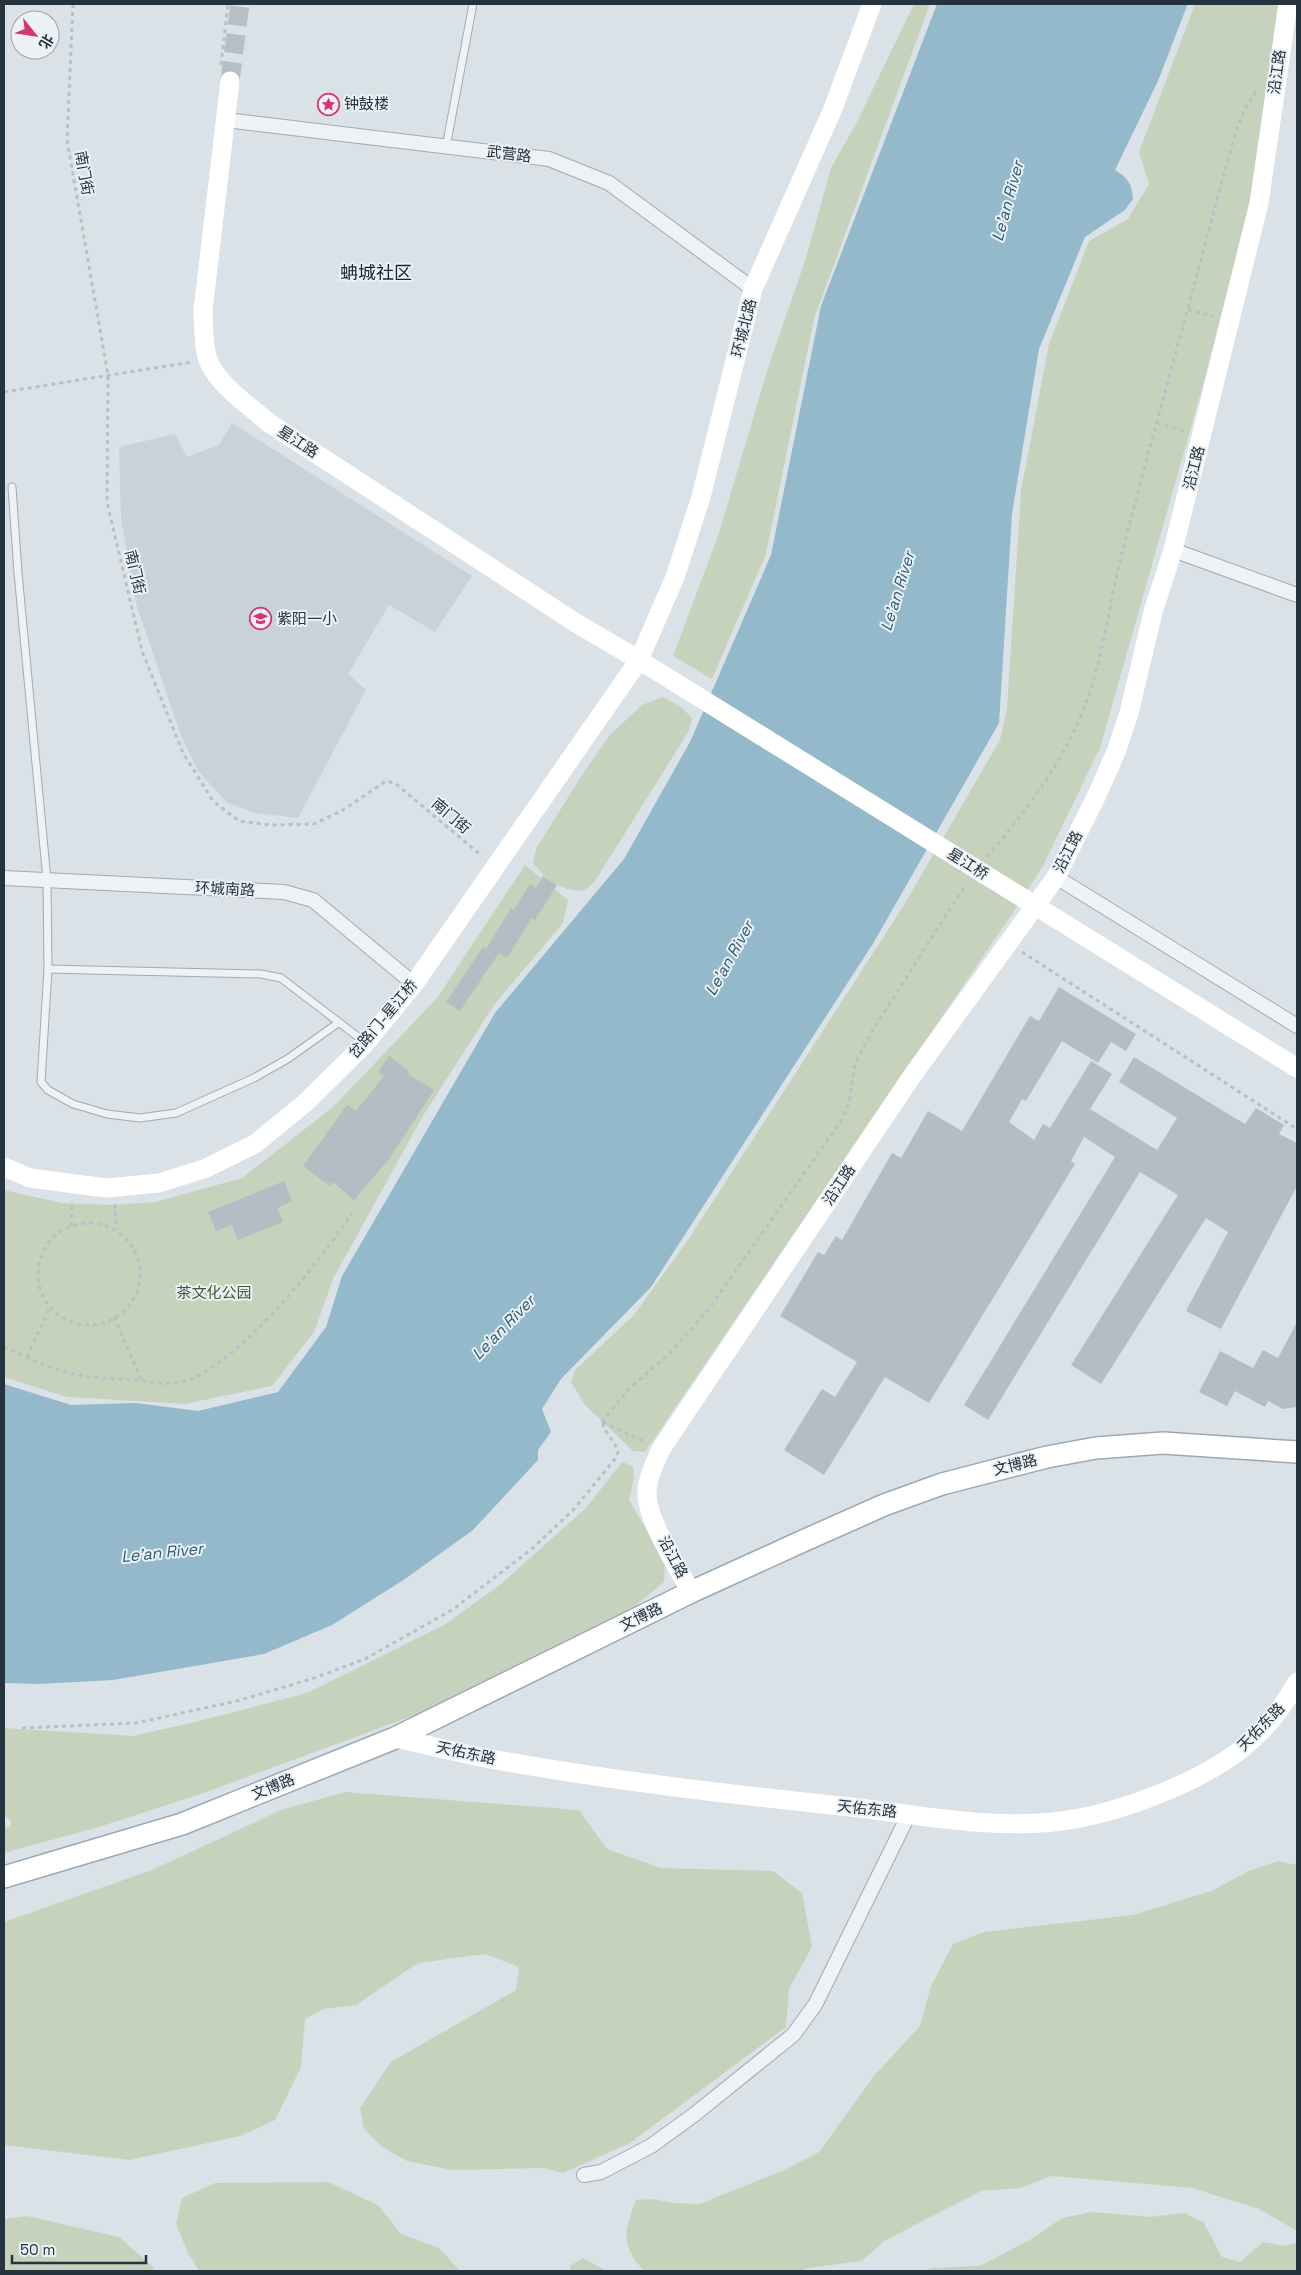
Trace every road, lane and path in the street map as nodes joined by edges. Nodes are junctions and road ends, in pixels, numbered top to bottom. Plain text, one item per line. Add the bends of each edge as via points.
1 (73, 4) edge
2 (473, 4) edge
3 (872, 4) edge
4 (1288, 4) edge
5 (1278, 66) junction
6 (230, 81) tunnel mouth
7 (226, 120) junction
8 (446, 147) junction
9 (753, 290) junction
10 (1188, 310) junction
11 (1230, 320) junction
12 (208, 360) junction
13 (108, 374) junction
14 (4, 392) edge
15 (1157, 422) junction
16 (1202, 436) junction
17 (12, 487) dead end
18 (1173, 550) junction
19 (1297, 595) edge
20 (639, 660) junction
21 (984, 862) dead end
22 (495, 867) junction
23 (1056, 877) junction
24 (4, 878) edge
25 (47, 880) junction
26 (967, 883) dead end
27 (1007, 942) junction
28 (48, 969) junction
29 (414, 984) junction
30 (338, 1023) junction
31 (1297, 1026) edge
32 (366, 1043) junction
33 (1297, 1068) edge
34 (1297, 1129) edge
35 (4, 1167) edge
36 (73, 1183) junction
37 (115, 1187) junction
38 (352, 1213) dead end
39 (71, 1226) junction
40 (116, 1231) junction
41 (50, 1307) junction
42 (114, 1318) junction
43 (4, 1347) edge
44 (27, 1357) junction
45 (142, 1381) junction
46 (602, 1422) junction
47 (661, 1449) junction
48 (1297, 1452) edge
49 (692, 1592) junction
50 (1297, 1682) edge
51 (22, 1728) dead end
52 (395, 1738) junction
53 (909, 1814) junction
54 (4, 1877) edge
55 (584, 2175) dead end

1 - 13 path, 南门街 via 67,140
2 - 8 lane
3 - 9 street, 环城北路 via 832,111
4 - 5 street, 沿江路
5 - 10 path via 1251,98 1241,121
5 - 11 street, 沿江路 via 1259,203
6 - 7 street, 星江路
7 - 8 street, 武营路
7 - 12 street, 星江路 via 204,310
8 - 9 street, 武营路 via 550,159 609,183
9 - 20 street, 环城北路 via 702,497 675,577
10 - 11 path
10 - 15 path
11 - 16 street, 沿江路
12 - 13 path
12 - 20 street, 星江路 via 229,389 269,423 576,623
13 - 14 path
13 - 22 path, 南门街 via 107,502 142,652 183,754 213,801 239,821 271,825 314,824 343,810 386,781 395,783
15 - 16 path
15 - 21 path via 1123,547 1094,676 1082,712 1061,758
16 - 18 street, 沿江路
17 - 25 lane
18 - 19 street
18 - 23 street, 沿江路 via 1153,612 1130,713 1098,795
20 - 22 street, 岔路门-星江桥
20 - 33 street, 星江桥, bridge
22 - 29 street, 岔路门-星江桥
23 - 27 street, 沿江路
23 - 31 street
24 - 25 street, 环城南路
25 - 28 lane
25 - 29 street, 环城南路 via 284,892 313,900
26 - 46 path via 855,1063 849,1103 841,1121 708,1310 672,1352 628,1390
27 - 34 path
27 - 47 street, 沿江路 via 906,1085
28 - 30 lane via 261,974 281,978
28 - 30 lane via 42,1082 48,1090 73,1104 107,1114 140,1118 176,1113 254,1078
29 - 32 street, 岔路门-星江桥
30 - 32 lane
32 - 37 street, 岔路门-星江桥 via 305,1103 255,1144 204,1169 159,1183
35 - 36 street, 岔路门-星江桥 via 30,1178
36 - 37 street, 岔路门-星江桥
36 - 39 path
37 - 40 path
38 - 45 path via 311,1269 232,1353 197,1376 180,1382
39 - 40 path via 96,1223
39 - 41 path via 51,1239 38,1268 38,1285
40 - 42 path via 134,1250 140,1267 139,1284 132,1300
41 - 42 path via 71,1322 88,1325
41 - 44 path
42 - 45 path
43 - 44 path
44 - 45 path via 78,1375
46 - 47 path
46 - 51 path via 618,1452 574,1509 532,1548 452,1610 365,1659 237,1701 136,1723
47 - 49 street, 沿江路 via 650,1474 646,1494 650,1514
48 - 49 main road, 文博路 via 1163,1443 1096,1448 1038,1459 942,1484 884,1506
49 - 52 main road, 文博路
50 - 53 street, 天佑东路 via 1271,1720 1238,1752 1194,1777 1119,1808 1061,1821 1028,1823
52 - 53 street, 天佑东路 via 507,1762 730,1794
52 - 54 main road, 文博路 via 182,1824
53 - 55 street via 815,2005 793,2035 651,2146 601,2172

